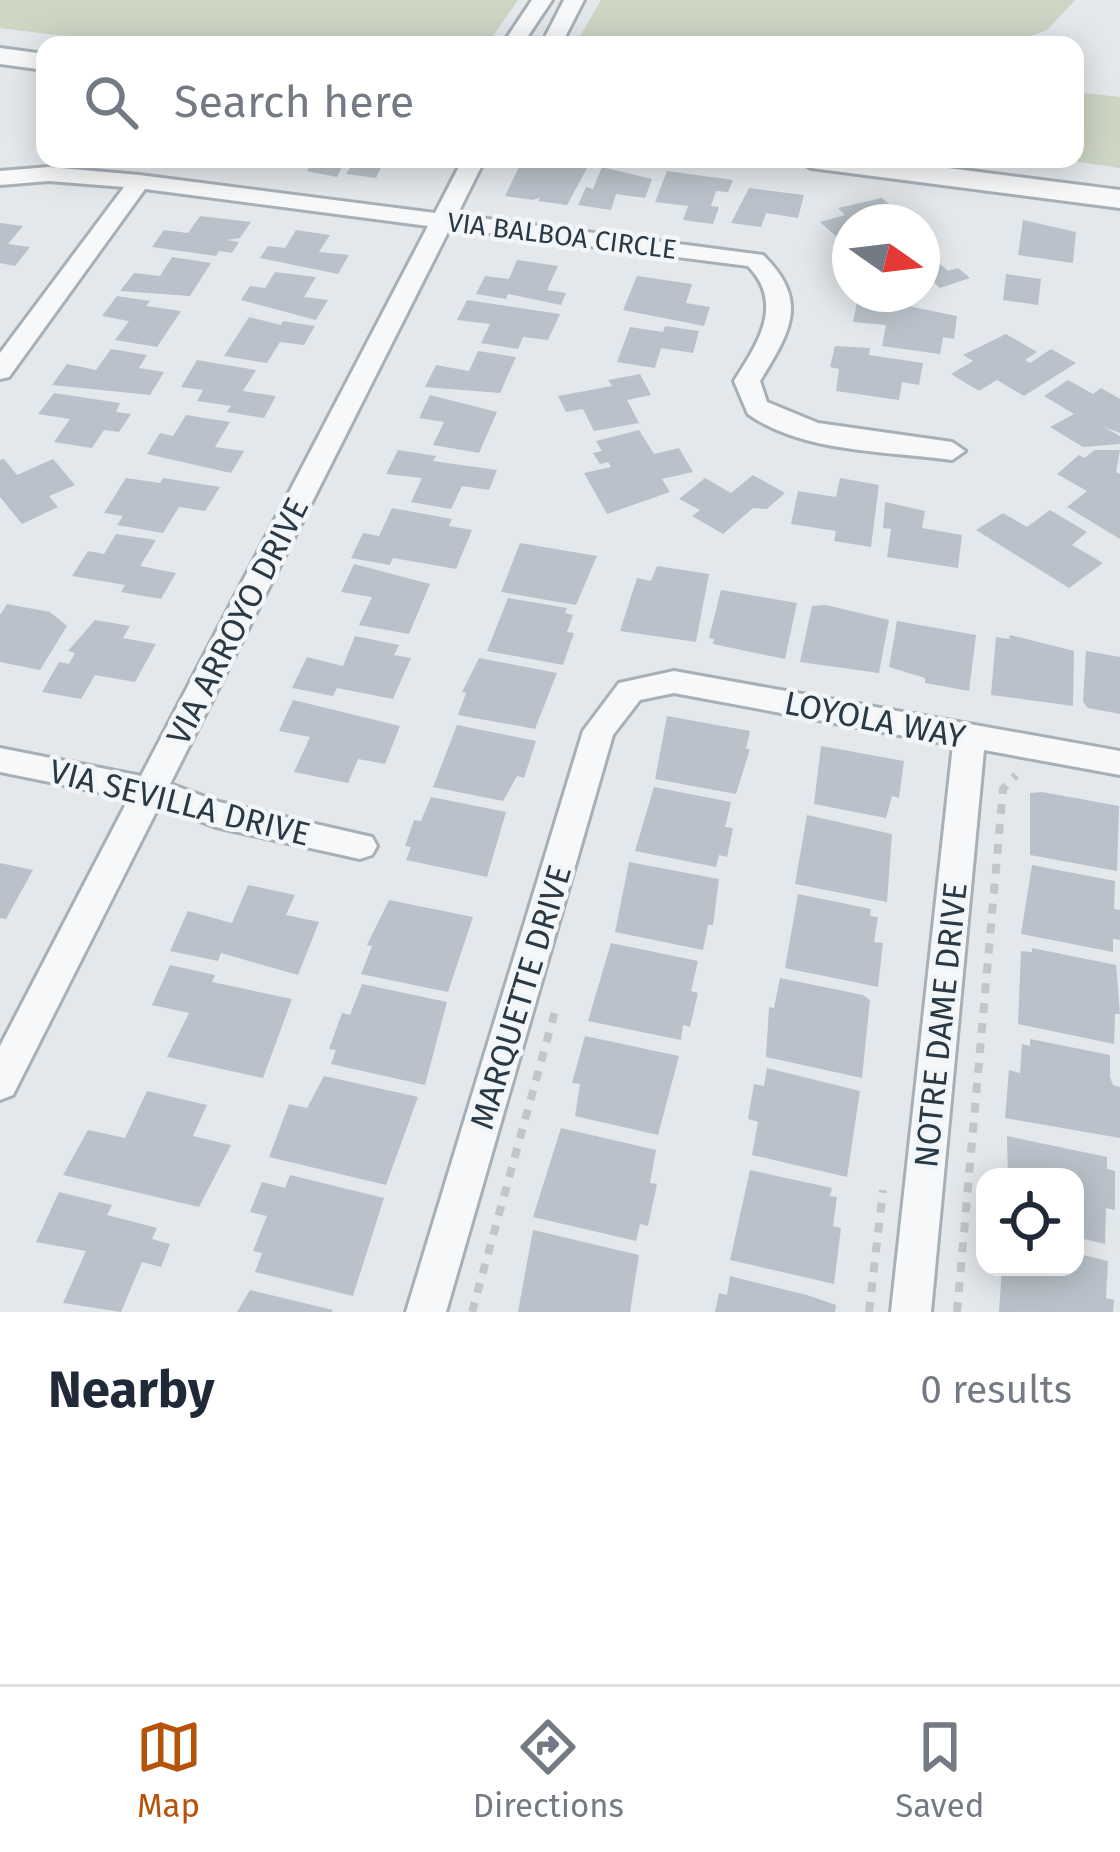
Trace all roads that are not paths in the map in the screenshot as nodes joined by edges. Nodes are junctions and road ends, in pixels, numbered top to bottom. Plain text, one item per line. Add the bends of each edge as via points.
1 (542, 0) edge
2 (574, 0) edge
3 (518, 36) edge
4 (556, 36) edge
5 (0, 56) edge
6 (36, 61) edge
7 (469, 168) edge
8 (881, 168) edge
9 (0, 178) edge
10 (139, 182) junction
11 (1120, 199) edge
12 (442, 220) junction
13 (0, 371) edge
14 (952, 451) dead end
15 (630, 691) joint
16 (970, 737) junction
17 (0, 760) edge
18 (1120, 763) edge
19 (150, 790) junction
20 (360, 846) dead end
21 (0, 1083) edge
22 (426, 1312) edge
23 (910, 1312) edge

1 - 3 street
2 - 4 street
5 - 6 street
7 - 12 street, VIA ARROYO DRIVE
8 - 11 street
9 - 10 street, VIA BALBOA CIRCLE
10 - 12 street, VIA BALBOA CIRCLE
10 - 13 street
12 - 14 street, VIA BALBOA CIRCLE via 755,260 775,276 782,300 775,337 747,381 754,406 807,430
12 - 19 street, VIA ARROYO DRIVE
15 - 16 street, LOYOLA WAY via 674,682
15 - 22 street, MARQUETTE DRIVE via 599,731
16 - 18 street, LOYOLA WAY
16 - 23 street, NOTRE DAME DRIVE
17 - 19 street, VIA SEVILLA DRIVE
19 - 20 street, VIA SEVILLA DRIVE via 216,814
19 - 21 street, VIA ARROYO DRIVE

